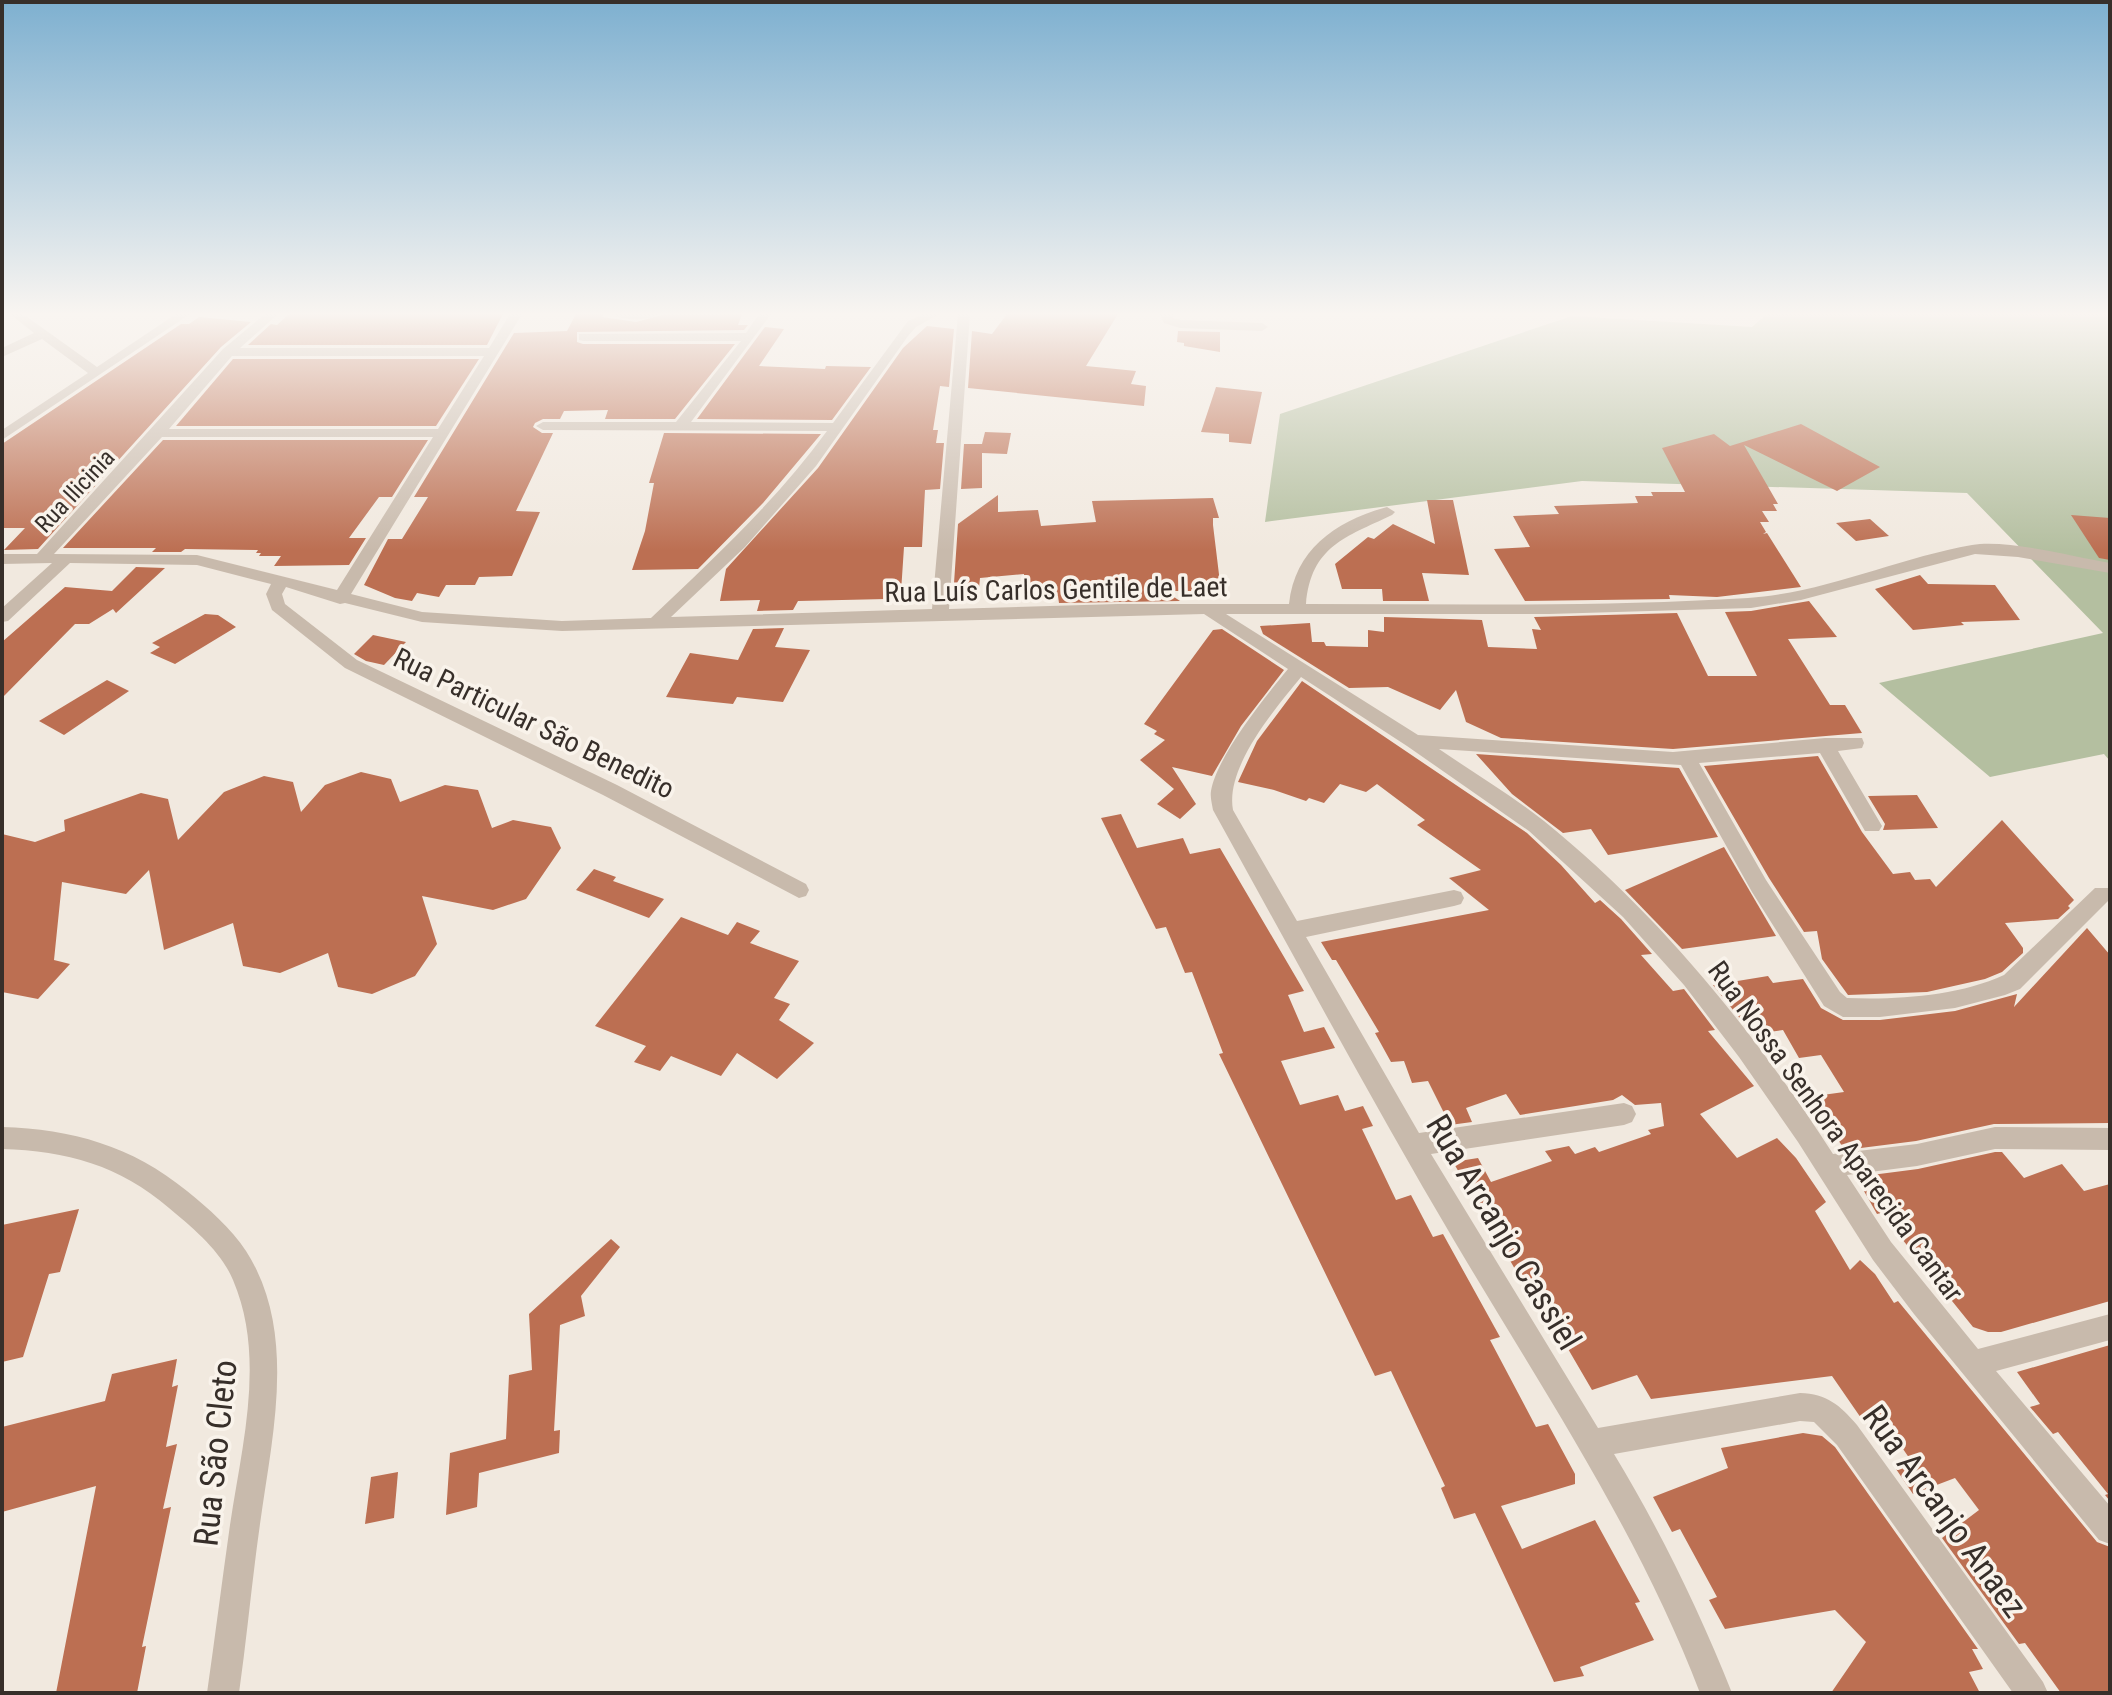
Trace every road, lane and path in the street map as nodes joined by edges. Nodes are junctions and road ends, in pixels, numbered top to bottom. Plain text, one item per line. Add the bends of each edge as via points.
1 (67, 393) edge
2 (192, 393) edge
3 (469, 393) edge
4 (706, 393) edge
5 (861, 393) edge
6 (958, 393) edge
7 (543, 426) dead end
8 (680, 427) junction
9 (838, 427) junction
10 (158, 433) junction
11 (445, 433) junction
12 (2, 436) edge
13 (1387, 512) dead end
14 (67, 558) junction
15 (2, 559) edge
16 (41, 559) junction
17 (2110, 568) edge
18 (281, 581) junction
19 (340, 599) junction
20 (1208, 610) junction
21 (1297, 611) junction
22 (940, 616) junction
23 (2, 617) edge
24 (653, 625) junction
25 (1299, 668) junction
26 (1414, 741) junction
27 (1855, 743) dead end
28 (1825, 745) junction
29 (1686, 758) junction
30 (1872, 826) dead end
31 (799, 890) dead end
32 (2102, 894) dead end
33 (1454, 898) dead end
34 (1291, 931) junction
35 (1624, 1114) dead end
36 (2, 1138) edge
37 (2110, 1139) edge
38 (1413, 1145) junction
39 (1827, 1166) junction
40 (2110, 1327) edge
41 (1970, 1365) junction
42 (1590, 1444) junction
43 (2110, 1529) edge
44 (223, 1693) edge
45 (1716, 1693) edge
46 (2032, 1693) edge

1 - 12 street
2 - 10 street, Rua Ilicinia
3 - 11 street
4 - 8 street
5 - 9 street
6 - 22 street
7 - 8 street
8 - 9 street
9 - 24 street via 764,518
10 - 11 street
10 - 16 street, Rua Ilicinia
11 - 19 street
13 - 21 street via 1310,556 1298,584
14 - 16 street, Rua Luís Carlos Gentile de Laet
14 - 18 street, Rua Luís Carlos Gentile de Laet via 197,560
14 - 23 street
15 - 16 street, Rua Luís Carlos Gentile de Laet
17 - 21 street, Rua Luís Carlos Gentile de Laet via 1975,549 1811,593 1751,603
18 - 19 street, Rua Luís Carlos Gentile de Laet
18 - 31 street, Rua Particular São Benedito via 274,594 278,606 351,664 610,790
19 - 24 street, Rua Luís Carlos Gentile de Laet via 480,623
20 - 21 street, Rua Luís Carlos Gentile de Laet
20 - 22 street, Rua Luís Carlos Gentile de Laet
20 - 25 street, Rua Nossa Senhora Aparecida Cantar
22 - 24 street, Rua Luís Carlos Gentile de Laet
25 - 26 street, Rua Nossa Senhora Aparecida Cantar
25 - 34 street, Rua Arcanjo Cassiel via 1265,709 1220,793 1223,810
26 - 29 street
26 - 39 street, Rua Nossa Senhora Aparecida Cantar via 1546,834 1630,911 1720,1014
27 - 28 street
28 - 29 street
28 - 30 street
29 - 32 street via 1759,886 1832,999 1843,1007 1998,991
33 - 34 street
34 - 38 street, Rua Arcanjo Cassiel
35 - 38 street
36 - 44 street, Rua São Cleto via 67,1141 105,1152 152,1177 224,1241 244,1274 259,1325 264,1368
37 - 39 street via 1995,1138
38 - 42 street, Rua Arcanjo Cassiel
39 - 41 street, Rua Nossa Senhora Aparecida Cantar via 1882,1251
40 - 41 street
41 - 43 street, Rua Nossa Senhora Aparecida Cantar
42 - 45 street, Rua Arcanjo Cassiel via 1626,1502 1695,1639
42 - 46 street, Rua Arcanjo Anaez via 1769,1410 1818,1408 1847,1435

